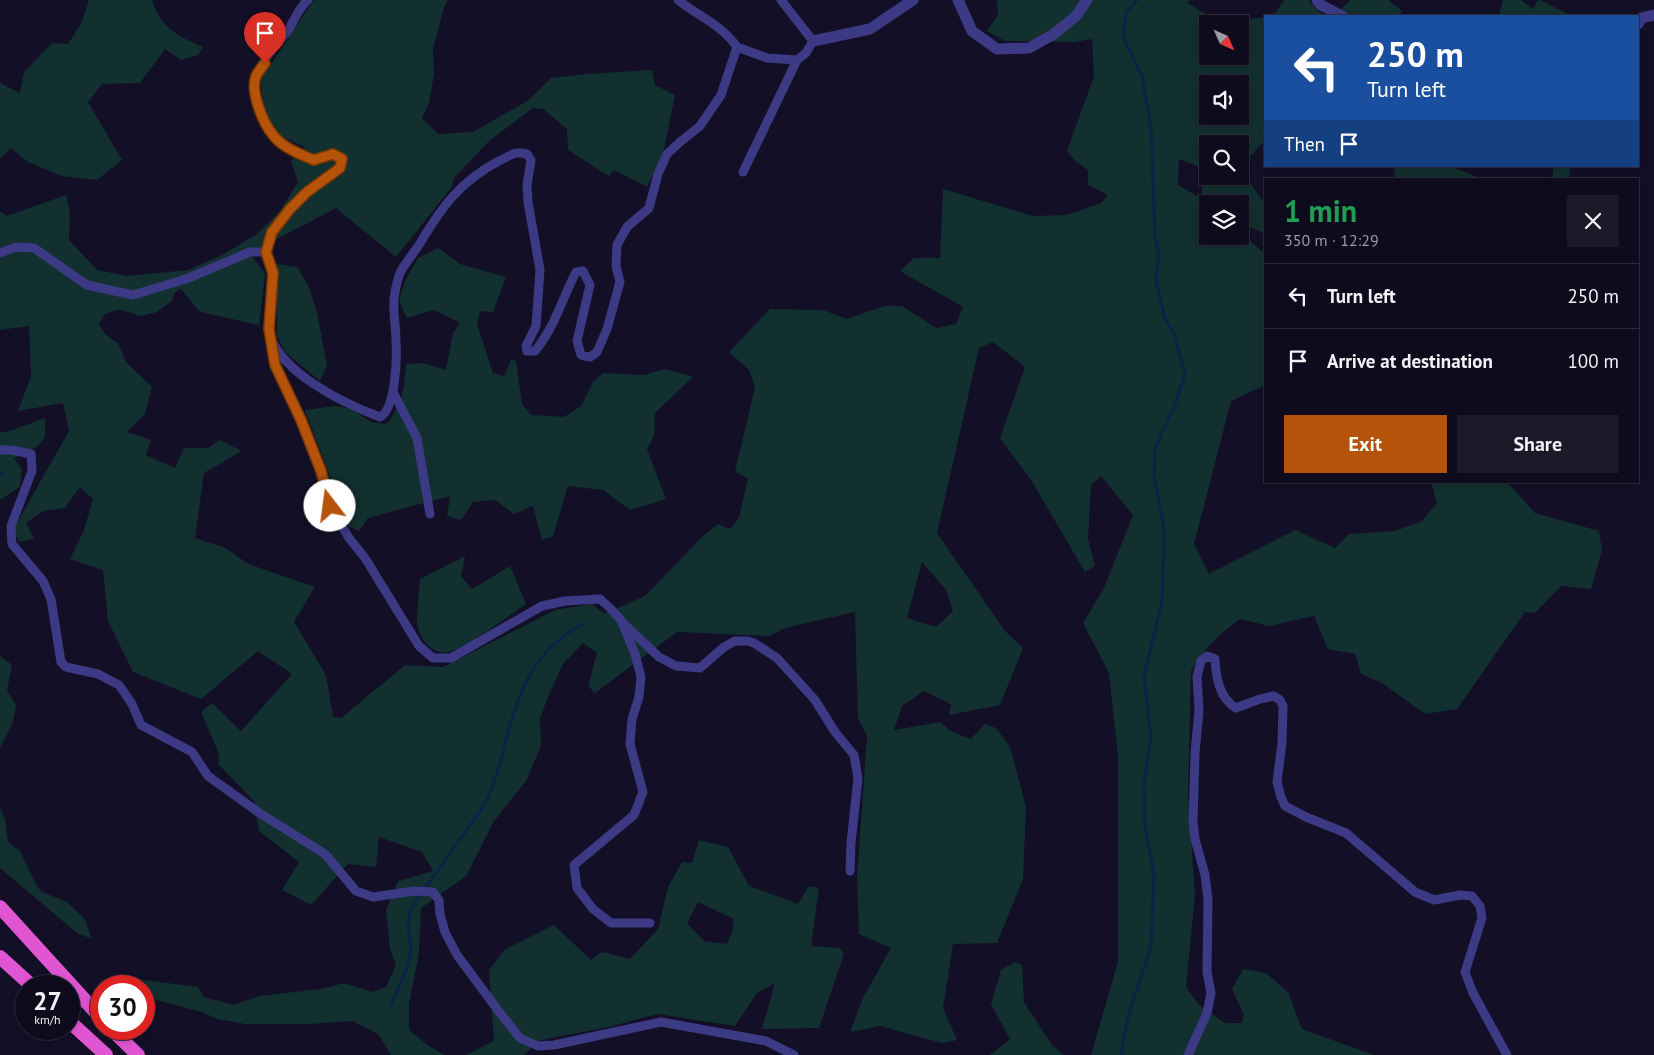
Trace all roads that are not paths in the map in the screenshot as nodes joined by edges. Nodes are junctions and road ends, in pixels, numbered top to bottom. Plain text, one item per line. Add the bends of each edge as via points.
1 (308, 0) edge
2 (678, 0) edge
3 (781, 0) edge
4 (913, 0) edge
5 (958, 0) edge
6 (1086, 0) edge
7 (1317, 0) edge
8 (1340, 15) edge
9 (1654, 15) edge
10 (1639, 22) edge
11 (813, 41) junction
12 (738, 47) junction
13 (797, 60) junction
14 (743, 172) dead end
15 (266, 252) junction
16 (0, 253) edge
17 (269, 329) junction
18 (393, 392) junction
19 (0, 450) edge
20 (430, 514) dead end
21 (621, 620) junction
22 (850, 871) dead end
23 (1, 912) edge
24 (650, 923) dead end
25 (0, 957) edge
26 (20, 975) edge
27 (90, 1006) edge
28 (80, 1030) edge
29 (122, 1040) edge
30 (106, 1055) edge
31 (138, 1055) edge
32 (794, 1055) edge
33 (1188, 1055) edge
34 (1507, 1055) edge

1 - 15 street via 256,77 254,91 274,135 291,150 314,160 333,154 342,159 340,168 290,209 272,232
2 - 12 street via 710,20
3 - 11 street
4 - 11 street via 870,29
5 - 6 street via 972,31 997,49 1029,48 1076,16
7 - 8 street
9 - 10 street via 1642,18
11 - 13 street
12 - 13 street via 767,58
12 - 18 street via 721,95 700,126 667,154 658,174 650,208 627,228 617,246 616,266 620,282 597,352 590,357 582,355 577,341 590,286 583,271 576,272 543,341 535,351 527,351 526,346 536,326 540,270 528,202 531,160 527,154 517,152 470,179 449,199 399,274 393,316 396,341
13 - 14 street
15 - 16 street via 250,252 186,279 133,295 87,285 34,248 16,247
15 - 17 street via 273,273
17 - 18 street via 286,362 330,396 380,417 390,405
17 - 21 street via 275,365 321,471 330,506 419,646 433,658 451,658 542,606 600,599
18 - 20 street via 417,438
19 - 32 street via 31,454 32,471 11,526 12,544 43,580 51,599 61,662 66,667 98,674 119,685 141,725 192,752 208,776 325,854 356,891 373,897 414,891 433,892 439,900 445,932 457,955 520,1038 538,1046 554,1045 661,1022 766,1041
21 - 22 street via 659,657 676,666 700,668 735,641 754,643 777,658 815,700 854,756 858,778
21 - 24 street via 641,677 630,744 643,792 634,815 574,864 577,888 593,909 611,923
23 - 27 highway
25 - 26 highway
28 - 30 highway
29 - 31 highway
33 - 34 street via 1207,1013 1210,993 1207,972 1208,900 1193,822 1199,710 1197,677 1201,661 1207,656 1214,659 1220,686 1229,704 1236,708 1274,696 1280,700 1283,706 1278,782 1285,806 1346,833 1415,892 1434,900 1472,896 1480,906 1482,918 1465,972

